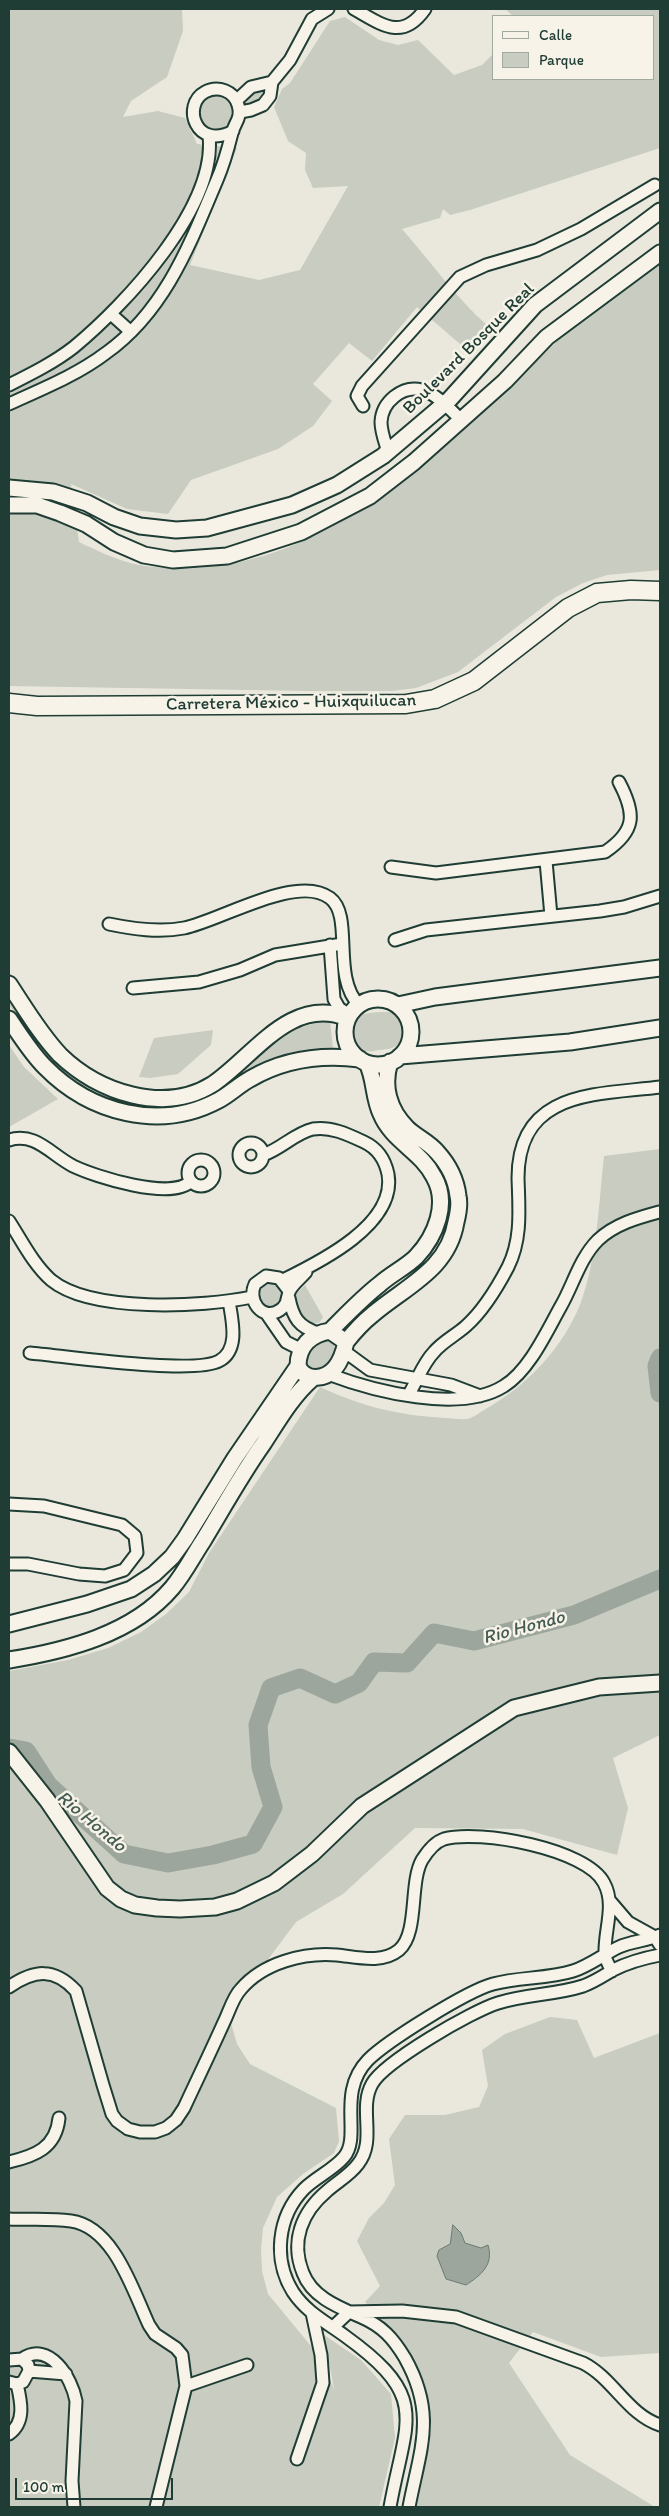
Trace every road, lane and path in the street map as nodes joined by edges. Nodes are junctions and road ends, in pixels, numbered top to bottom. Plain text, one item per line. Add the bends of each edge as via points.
1 (328, 9) edge
2 (354, 9) edge
3 (425, 9) edge
4 (311, 14) edge
5 (371, 14) edge
6 (272, 82) junction
7 (239, 106) junction
8 (233, 131) junction
9 (209, 136) junction
10 (655, 185) dead end
11 (660, 211) edge
12 (660, 253) edge
13 (111, 314) junction
14 (131, 332) junction
15 (9, 385) edge
16 (9, 404) edge
17 (444, 404) junction
18 (382, 417) junction
19 (462, 421) junction
20 (388, 452) junction
21 (9, 488) edge
22 (9, 504) edge
23 (660, 592) edge
24 (9, 703) edge
25 (619, 782) dead end
26 (546, 861) junction
27 (391, 867) dead end
28 (660, 896) edge
29 (551, 916) junction
30 (109, 924) dead end
31 (395, 940) dead end
32 (342, 944) junction
33 (330, 945) junction
34 (660, 968) edge
35 (9, 984) edge
36 (133, 988) dead end
37 (398, 1005) junction
38 (352, 1012) junction
39 (9, 1019) edge
40 (660, 1028) edge
41 (395, 1059) junction
42 (363, 1061) junction
43 (660, 1087) edge
44 (9, 1140) edge
45 (263, 1155) dead end
46 (191, 1181) dead end
47 (659, 1212) edge
48 (9, 1221) edge
49 (313, 1265) junction
50 (283, 1280) junction
51 (289, 1295) junction
52 (252, 1297) junction
53 (229, 1301) junction
54 (266, 1313) junction
55 (324, 1332) junction
56 (345, 1346) junction
57 (302, 1350) junction
58 (30, 1353) dead end
59 (298, 1366) junction
60 (320, 1376) junction
61 (418, 1379) junction
62 (409, 1394) junction
63 (482, 1396) junction
64 (9, 1504) edge
65 (9, 1564) edge
66 (9, 1624) edge
67 (9, 1660) edge
68 (660, 1683) edge
69 (10, 1752) edge
70 (610, 1901) junction
71 (659, 1939) edge
72 (660, 1955) edge
73 (604, 1956) junction
74 (612, 1971) junction
75 (9, 1987) edge
76 (59, 2118) dead end
77 (9, 2162) edge
78 (9, 2219) edge
79 (349, 2312) junction
80 (312, 2313) junction
81 (333, 2327) junction
82 (22, 2359) junction
83 (9, 2360) edge
84 (247, 2365) dead end
85 (29, 2371) junction
86 (66, 2374) junction
87 (13, 2383) edge
88 (186, 2386) junction
89 (660, 2425) edge
90 (9, 2434) edge
91 (297, 2459) dead end
92 (74, 2507) edge
93 (156, 2507) edge
94 (390, 2507) edge
95 (409, 2507) edge

1 - 4 street
2 - 5 street
3 - 5 street via 402,28 391,28
4 - 6 street via 290,60
6 - 7 street via 251,87
6 - 7 street via 270,96 263,105 251,110
7 - 8 street via 238,122
7 - 9 street via 228,91 216,88 204,93 195,103 194,116 198,128
8 - 9 street via 222,137
8 - 14 street via 225,160 181,263 148,314
9 - 13 street via 210,158 204,180 186,216 159,260
10 - 18 street via 581,229 538,250 460,276 362,386 357,396 359,403
11 - 17 main road, Boulevard Bosque Real via 535,305
12 - 19 main road via 547,337
13 - 14 street
13 - 15 street via 72,348
14 - 16 street via 107,353 84,367
17 - 18 street via 432,394 410,390 390,400
17 - 19 street
17 - 20 main road, Boulevard Bosque Real
18 - 20 street via 382,433
19 - 22 main road via 370,496 301,532 227,556 173,560 144,556 60,513 36,506
20 - 21 main road, Boulevard Bosque Real via 337,485 292,506 207,528 176,530 140,526 114,517 87,502 53,492
23 - 24 main road, Carretera México - Huixquilucan via 598,593 568,608 474,680 436,699 406,704 37,706
25 - 26 street via 630,802 632,820 618,843 605,852
26 - 27 street via 436,873
26 - 29 street
28 - 29 street via 624,907
29 - 31 street via 426,930
30 - 32 street via 142,930 184,928 256,902 309,890 330,898 337,908
32 - 33 street
32 - 38 street
33 - 36 street via 276,955 200,982
33 - 38 street via 334,999 339,1008
34 - 37 main road via 435,997
35 - 38 main road via 50,1042 72,1065 103,1085 151,1099 184,1095 212,1084 271,1033 302,1018 325,1012
37 - 38 main road via 377,999
37 - 41 main road via 407,1016 411,1030 408,1044
38 - 42 main road via 345,1038 350,1050
39 - 42 main road via 46,1068 77,1092 114,1110 148,1117 167,1117 218,1101 278,1064 307,1058
40 - 41 main road via 570,1042
41 - 42 main road via 376,1065
41 - 56 main road via 386,1079 393,1108 408,1129 436,1151 447,1165 459,1198 457,1217 454,1234 439,1263 428,1275 371,1316
42 - 55 main road via 372,1076 381,1114 400,1142 416,1154 435,1177 440,1191 440,1210 428,1244 416,1258
43 - 61 street via 575,1098 547,1110 535,1124 519,1158 518,1234 508,1266 480,1312 434,1352
44 - 46 street via 22,1136 37,1141 74,1166 121,1182 170,1189 187,1186
45 - 49 street via 302,1132 331,1129 368,1144 384,1162 389,1190 380,1212 351,1240
47 - 63 street via 622,1223 598,1240 582,1263 568,1295 532,1356 505,1386
48 - 53 street via 42,1270 52,1280 77,1294 112,1302 142,1304
49 - 50 street
49 - 51 street
50 - 51 street
50 - 52 street via 273,1276 260,1279 252,1290
51 - 54 street via 283,1308
51 - 55 street via 297,1322 305,1329
52 - 53 street
52 - 54 street via 256,1307
53 - 58 street via 232,1344 220,1361 205,1365 175,1367
54 - 57 street via 286,1342
55 - 56 main road
55 - 57 main road via 308,1340
56 - 60 main road via 336,1368
56 - 61 street via 370,1370
57 - 59 main road
59 - 60 main road via 304,1375
59 - 66 main road via 185,1539 160,1568 131,1590
60 - 62 street
60 - 67 main road via 300,1389 178,1579 155,1604 130,1624 98,1637
61 - 62 street
61 - 63 street via 451,1385
62 - 63 street via 447,1400
64 - 65 street via 44,1506 122,1525 134,1536 137,1553 124,1570 105,1576
68 - 69 main road via 599,1687 514,1708 362,1806 312,1854 274,1883 237,1901 215,1907 180,1909 135,1905 120,1899 107,1888
70 - 71 street via 628,1922
70 - 73 street
70 - 75 street via 606,1885 598,1873 578,1859 483,1836 443,1840 427,1852 418,1869 408,1935 400,1950 375,1959 321,1954 262,1970 239,1990 184,2108 176,2120 155,2132 128,2129 112,2114 76,1991 66,1980 52,1974 32,1974
71 - 73 street via 620,1946
72 - 74 street
73 - 74 street
73 - 80 street via 574,1971 514,1979 476,1991 367,2061 356,2076 352,2090 349,2151 298,2196 284,2222 280,2251 282,2267 293,2291
74 - 79 street via 590,1984 563,1992 498,2003 480,2010 378,2076 367,2098 366,2153 358,2165 307,2212 298,2242 299,2262 308,2282 317,2294
76 - 77 street via 58,2129 44,2150
78 - 88 street via 72,2221 105,2240 155,2334 182,2355
79 - 81 street
79 - 89 street via 434,2313 516,2337 596,2369 638,2414
79 - 95 street via 384,2329 419,2386 424,2430
80 - 81 street
80 - 91 street via 323,2383
81 - 94 street via 386,2369 404,2401 407,2433
82 - 83 street
82 - 85 street
82 - 86 street via 33,2354 44,2355
84 - 88 street
85 - 86 street
85 - 87 street via 28,2377
86 - 92 street via 75,2390 76,2401
87 - 90 street via 22,2408 16,2427
88 - 93 street

